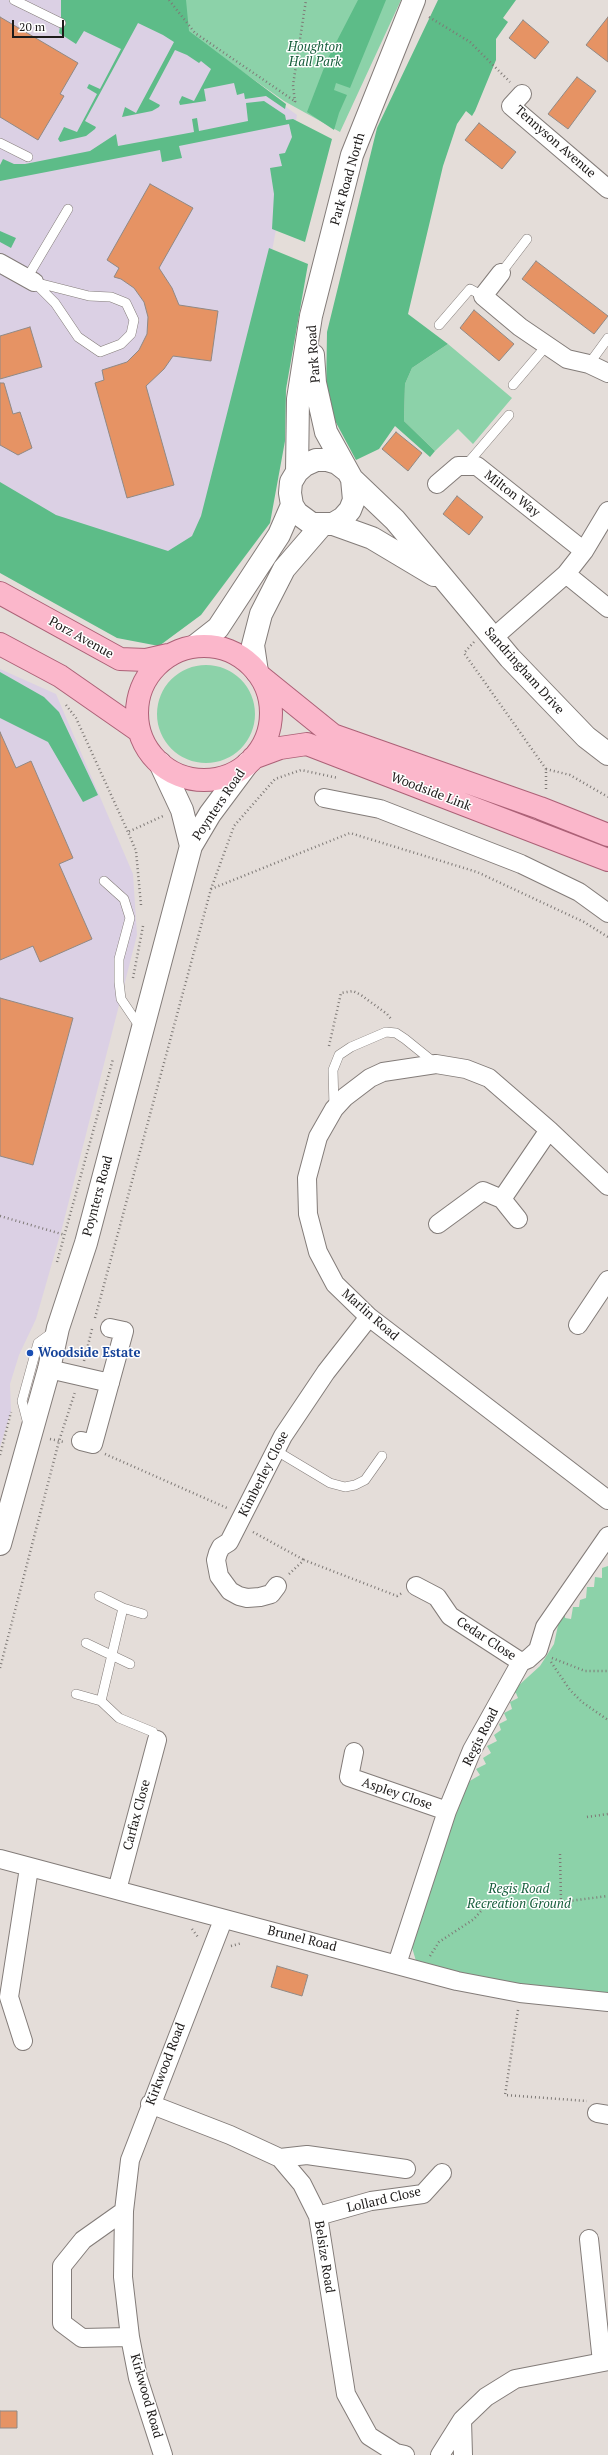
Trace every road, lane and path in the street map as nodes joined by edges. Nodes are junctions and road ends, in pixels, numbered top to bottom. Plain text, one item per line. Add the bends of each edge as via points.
1 (14, 0) edge
2 (169, 0) edge
3 (306, 0) edge
4 (419, 7) edge
5 (61, 23) dead end
6 (522, 94) joint
7 (0, 143) edge
8 (28, 157) dead end
9 (608, 189) edge
10 (68, 209) dead end
11 (527, 239) dead end
12 (0, 263) edge
13 (501, 273) joint
14 (31, 280) junction
15 (483, 296) junction
16 (311, 316) junction
17 (439, 325) dead end
18 (608, 338) edge
19 (547, 345) junction
20 (589, 364) junction
21 (608, 372) edge
22 (513, 385) dead end
23 (509, 415) dead end
24 (467, 464) junction
25 (296, 472) junction
26 (349, 475) junction
27 (437, 484) dead end
28 (292, 504) junction
29 (608, 512) edge
30 (328, 525) junction
31 (584, 551) junction
32 (566, 574) junction
33 (447, 583) junction
34 (0, 593) edge
35 (608, 608) edge
36 (484, 640) junction
37 (0, 644) edge
38 (194, 646) junction
39 (168, 656) junction
40 (259, 674) junction
41 (76, 718) dead end
42 (140, 731) junction
43 (608, 754) edge
44 (250, 761) junction
45 (160, 763) junction
46 (546, 769) junction
47 (544, 797) dead end
48 (324, 798) dead end
49 (608, 798) edge
50 (164, 815) dead end
51 (128, 832) junction
52 (608, 835) edge
53 (191, 846) junction
54 (608, 860) edge
55 (104, 881) dead end
56 (141, 912) dead end
57 (608, 913) edge
58 (142, 920) dead end
59 (608, 937) edge
60 (133, 979) dead end
61 (141, 1028) junction
62 (414, 1046) junction
63 (115, 1051) dead end
64 (436, 1064) junction
65 (333, 1070) junction
66 (334, 1108) junction
67 (550, 1130) junction
68 (608, 1186) edge
69 (502, 1199) junction
70 (0, 1216) edge
71 (518, 1219) dead end
72 (438, 1224) dead end
73 (64, 1235) junction
74 (69, 1236) dead end
75 (64, 1240) dead end
76 (608, 1280) edge
77 (369, 1317) junction
78 (578, 1325) dead end
79 (58, 1328) junction
80 (110, 1328) dead end
81 (49, 1369) junction
82 (80, 1376) junction
83 (110, 1383) junction
84 (30, 1434) junction
85 (87, 1443) joint
86 (275, 1450) junction
87 (382, 1456) dead end
88 (608, 1500) edge
89 (240, 1520) junction
90 (608, 1536) edge
91 (0, 1544) edge
92 (304, 1560) junction
93 (277, 1586) joint
94 (416, 1586) joint
95 (99, 1596) dead end
96 (123, 1608) junction
97 (144, 1614) dead end
98 (86, 1643) dead end
99 (112, 1655) junction
100 (521, 1662) junction
101 (130, 1664) dead end
102 (0, 1668) edge
103 (608, 1671) edge
104 (76, 1694) dead end
105 (101, 1701) junction
106 (608, 1720) edge
107 (157, 1740) joint
108 (354, 1752) dead end
109 (447, 1811) junction
110 (608, 1814) edge
111 (588, 1817) dead end
112 (560, 1854) dead end
113 (0, 1859) edge
114 (29, 1868) junction
115 (118, 1890) junction
116 (608, 1896) edge
117 (561, 1902) junction
118 (223, 1920) junction
119 (429, 1958) dead end
120 (397, 1964) junction
121 (520, 1993) junction
122 (608, 2002) edge
123 (23, 2041) dead end
124 (150, 2104) junction
125 (603, 2114) edge
126 (280, 2158) junction
127 (406, 2169) dead end
128 (442, 2173) dead end
129 (124, 2211) junction
130 (318, 2216) junction
131 (589, 2239) dead end
132 (601, 2282) edge
133 (130, 2337) junction
134 (605, 2362) edge
135 (462, 2420) junction
136 (162, 2455) edge
137 (405, 2455) edge
138 (440, 2455) edge
139 (463, 2455) edge

1 - 5 lane
2 - 3 path via 194,33 296,102 293,85
4 - 6 path via 470,42
4 - 16 street, Park Road North via 352,155
6 - 9 street, Tennyson Avenue via 511,106
7 - 8 lane
10 - 14 lane
11 - 13 lane
12 - 14 street
13 - 15 street
14 - 14 lane via 89,296 111,297 126,304 134,320 131,334 121,344 100,352 78,338 55,302
15 - 17 lane via 470,289
15 - 19 street via 520,327
16 - 25 street, Park Road via 298,399
16 - 26 street, Park Road via 315,383 326,432
18 - 20 lane
19 - 20 street via 567,359
19 - 22 lane
20 - 21 street
23 - 24 lane
24 - 27 street via 458,466
24 - 31 street, Milton Way via 477,466
25 - 26 street via 316,460 327,460 337,463
25 - 28 street via 291,482
26 - 30 street via 354,500 350,510 343,518
26 - 33 street, Sandringham Drive via 387,510
28 - 30 street via 304,520
28 - 38 street via 280,535 218,628
29 - 31 street
30 - 33 street, Sandringham Drive via 372,538
30 - 40 street via 284,569 261,614 253,645
31 - 32 street
32 - 35 street
32 - 36 street
33 - 36 street, Sandringham Drive
34 - 39 main road, Porz Avenue via 120,659 146,660
36 - 43 street, Sandringham Drive via 510,658 586,737
36 - 46 path via 464,653
37 - 42 main road via 60,676
38 - 39 main road
38 - 40 main road via 230,650 245,659
39 - 42 main road via 155,666 145,680 137,714
40 - 44 main road via 268,692 271,709 264,744
40 - 52 main road, Woodside Link via 333,735 540,808
41 - 51 path
42 - 45 main road via 144,743
44 - 45 main road via 226,776 214,779 194,779 176,774
44 - 53 street, Poynters Road via 210,814
44 - 54 main road, Woodside Link via 280,748 307,744
45 - 53 street, Poynters Road via 182,810
46 - 47 path via 547,786
46 - 49 path via 570,775
48 - 57 street via 380,809 521,864 579,892
50 - 51 path
51 - 56 path via 136,852
53 - 61 street, Poynters Road
55 - 61 lane via 124,899 130,918 119,958 118,982 121,999
58 - 60 path via 143,928
59 - 82 path via 584,922 476,872 350,833 211,889
61 - 79 street, Poynters Road via 86,1244
62 - 64 lane
62 - 65 lane via 396,1033 386,1032 338,1055
62 - 65 path via 388,1014 361,995 347,991 341,993 326,1060
63 - 73 path
64 - 66 street, Marlin Road via 382,1072 356,1088
64 - 67 street, Marlin Road via 452,1065 482,1074
65 - 66 lane
66 - 77 street, Marlin Road via 318,1137 307,1178 308,1214 318,1252 335,1284
67 - 68 street, Marlin Road
67 - 69 street
69 - 71 street
69 - 72 street via 484,1191
70 - 73 path
73 - 74 path
73 - 75 path
76 - 78 street
77 - 86 street, Kimberley Close via 326,1372
77 - 88 street, Marlin Road
79 - 81 street, Poynters Road
79 - 84 lane via 38,1344 22,1401
80 - 83 street via 124,1331
81 - 82 street
81 - 84 street, Poynters Road
82 - 83 street
82 - 102 path via 59,1441
83 - 85 street
84 - 91 street, Poynters Road
85 - 89 path via 100,1452
86 - 87 lane via 330,1483 345,1487 355,1486 365,1480
86 - 89 street, Kimberley Close
89 - 92 path
89 - 93 street, Kimberley Close via 229,1542 221,1547 218,1553 217,1568 224,1583 230,1591 247,1598 271,1594
90 - 100 street, Regis Road via 545,1627 538,1650
92 - 93 path
92 - 94 path via 397,1596
94 - 100 street, Cedar Close via 437,1597 450,1616
95 - 96 lane
96 - 97 lane
96 - 99 lane
98 - 99 lane
99 - 101 lane
99 - 105 lane
100 - 109 street, Regis Road via 472,1750
103 - 106 path via 585,1671 548,1656 570,1690
104 - 105 lane
105 - 107 lane via 119,1718 153,1732
107 - 115 street, Carfax Close
108 - 109 street, Aspley Close via 349,1777
109 - 120 street, Regis Road
110 - 111 path
112 - 117 path
113 - 114 street, Brunel Road
114 - 115 street, Brunel Road
114 - 123 street via 9,1997
115 - 118 street, Brunel Road
116 - 117 path
117 - 119 path via 487,1904 474,1919 438,1942
118 - 120 street, Brunel Road
118 - 124 street, Kirkwood Road
120 - 121 street, Brunel Road via 457,1981
121 - 122 street, Brunel Road
121 - 125 path via 505,2095 585,2099
124 - 126 street, Belsize Road via 230,2135
124 - 129 street, Kirkwood Road via 130,2160
126 - 127 street, Lollard Close via 307,2155
126 - 130 street, Belsize Road via 302,2184
128 - 130 street, Lollard Close via 423,2194 371,2202
129 - 133 street, Kirkwood Road via 123,2277
129 - 133 street, Kirkwood Road via 83,2240 62,2266 62,2323 82,2338
130 - 137 street, Belsize Road via 346,2394 369,2436 396,2453
131 - 132 street
132 - 134 street
133 - 136 street, Kirkwood Road via 138,2378
134 - 135 street via 515,2379 486,2396
135 - 138 street
135 - 139 street

